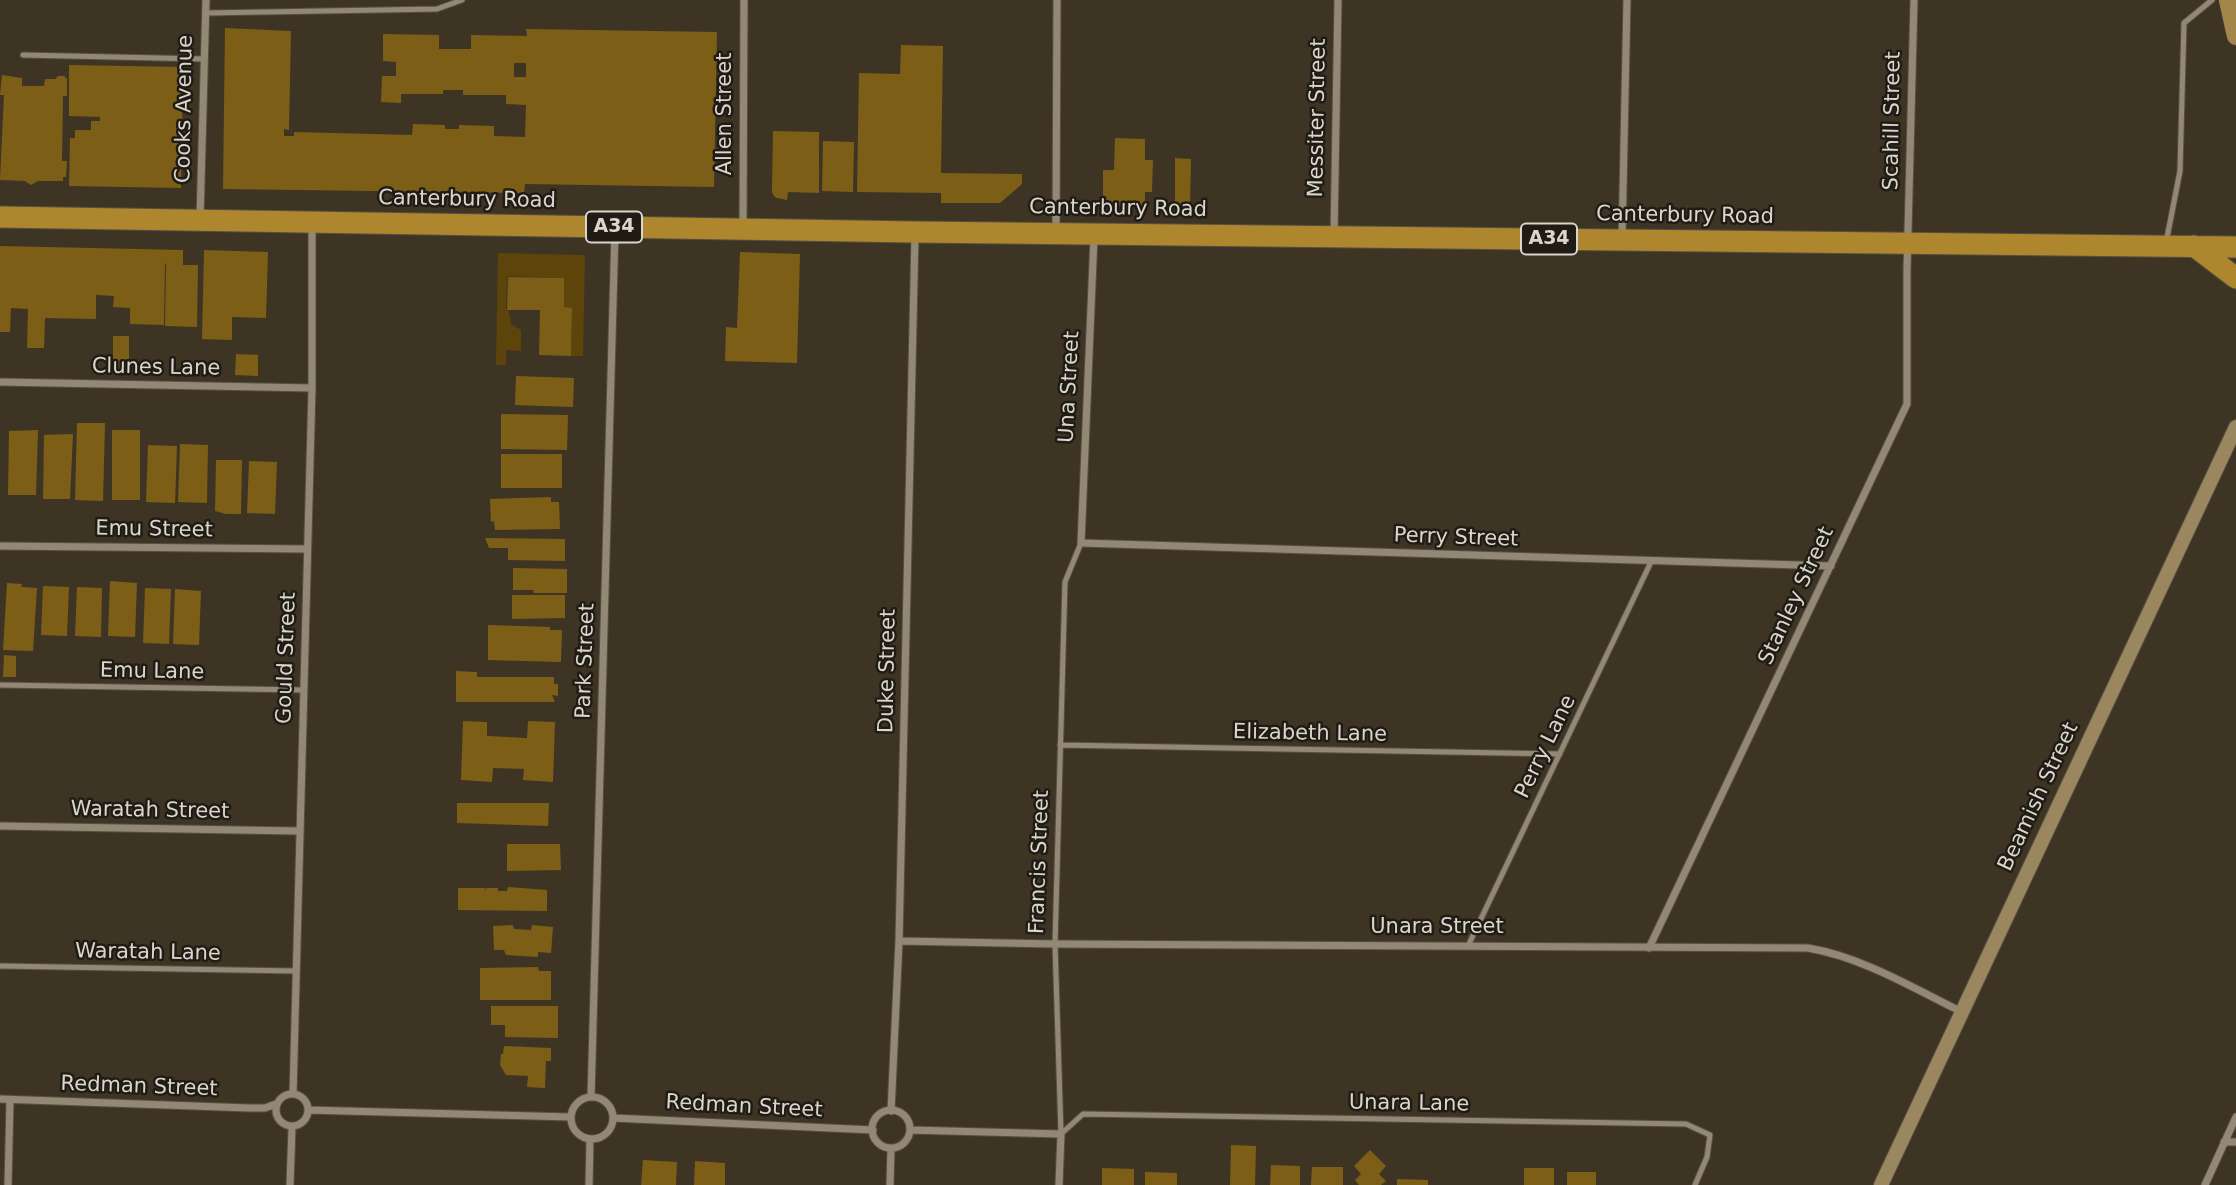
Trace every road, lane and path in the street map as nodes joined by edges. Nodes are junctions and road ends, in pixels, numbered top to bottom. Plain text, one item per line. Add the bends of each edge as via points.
1 (206, 0) edge
2 (462, 0) edge
3 (744, 0) edge
4 (1057, 0) edge
5 (1338, 0) edge
6 (1627, 0) edge
7 (1914, 0) edge
8 (2212, 0) edge
9 (2228, 0) edge
10 (206, 13) junction
11 (2236, 36) edge
12 (23, 55) dead end
13 (204, 59) junction
14 (0, 217) edge
15 (200, 220) junction
16 (312, 222) junction
17 (615, 227) junction
18 (743, 228) junction
19 (915, 232) junction
20 (1056, 233) junction
21 (1095, 234) junction
22 (1334, 237) junction
23 (1622, 240) junction
24 (1908, 244) junction
25 (2165, 246) junction
26 (2194, 246) junction
27 (2236, 247) edge
28 (2236, 278) edge
29 (0, 383) edge
30 (312, 388) junction
31 (2236, 428) edge
32 (1081, 543) junction
33 (0, 546) edge
34 (307, 549) junction
35 (1651, 562) junction
36 (1831, 566) junction
37 (0, 685) edge
38 (303, 690) junction
39 (1060, 745) junction
40 (1560, 754) junction
41 (0, 827) edge
42 (299, 831) junction
43 (899, 941) junction
44 (1055, 944) junction
45 (1468, 946) junction
46 (1649, 948) junction
47 (0, 966) edge
48 (296, 971) junction
49 (1962, 1012) junction
50 (293, 1094) junction
51 (591, 1097) junction
52 (0, 1099) edge
53 (10, 1100) junction
54 (276, 1104) junction
55 (308, 1110) junction
56 (891, 1111) junction
57 (571, 1117) junction
58 (2236, 1117) edge
59 (613, 1118) junction
60 (292, 1127) junction
61 (873, 1130) junction
62 (910, 1130) junction
63 (1060, 1134) junction
64 (590, 1139) junction
65 (2224, 1142) junction
66 (2236, 1142) edge
67 (891, 1148) junction
68 (8, 1185) edge
69 (290, 1185) edge
70 (589, 1185) edge
71 (890, 1185) edge
72 (1059, 1185) edge
73 (1695, 1185) edge
74 (1881, 1185) edge
75 (2204, 1185) edge

1 - 10 street, Cooks Avenue
2 - 10 lane via 438,9
3 - 18 street, Allen Street
4 - 20 street
5 - 22 street, Messiter Street
6 - 23 street
7 - 24 street, Scahill Street
8 - 25 lane via 2184,23 2180,171
9 - 11 main road
10 - 13 street, Cooks Avenue
12 - 13 lane
13 - 15 street, Cooks Avenue
14 - 15 highway, Canterbury Road / A34
15 - 16 highway, Canterbury Road / A34
16 - 17 highway, Canterbury Road / A34
16 - 30 street, Gould Street
17 - 18 highway, Canterbury Road / A34
17 - 51 street, Park Street
18 - 19 highway, Canterbury Road / A34
19 - 20 highway, Canterbury Road / A34
19 - 43 street, Duke Street
20 - 21 highway, Canterbury Road / A34
21 - 22 highway, Canterbury Road / A34
21 - 32 street, Una Street
22 - 23 highway, Canterbury Road / A34
23 - 24 highway, Canterbury Road / A34
24 - 25 highway, Canterbury Road / A34
24 - 36 street, Stanley Street via 1907,404
25 - 26 highway, Canterbury Road / A34
26 - 27 highway, Canterbury Road / A34
26 - 28 highway
29 - 30 street, Clunes Lane
30 - 34 street, Gould Street
31 - 49 main road, Beamish Street
32 - 35 street, Perry Street
32 - 39 lane, Francis Street via 1065,582
33 - 34 street, Emu Street
34 - 38 street, Gould Street
35 - 36 street, Perry Street
35 - 40 lane, Perry Lane
36 - 46 street, Stanley Street
37 - 38 lane, Emu Lane
38 - 42 street, Gould Street
39 - 40 lane, Elizabeth Lane
39 - 44 lane, Francis Street
40 - 45 lane, Perry Lane
41 - 42 street, Waratah Street
42 - 48 street, Gould Street
43 - 44 street, Unara Street
43 - 56 street, Duke Street
44 - 45 street, Unara Street
44 - 63 lane, Francis Street
45 - 46 street, Unara Street
46 - 49 street, Unara Street via 1832,952
47 - 48 lane, Waratah Lane
48 - 50 street, Gould Street
49 - 74 main road, Beamish Street
50 - 54 street
50 - 55 street via 305,1101
51 - 57 street via 578,1102
51 - 59 street via 609,1105
52 - 53 street, Redman Street
53 - 54 street, Redman Street via 249,1108
53 - 68 street
54 - 60 street via 280,1121
55 - 57 street
55 - 60 street via 302,1124
56 - 61 street via 880,1114
56 - 62 street via 907,1118
57 - 64 street via 573,1128
58 - 65 street
59 - 61 street, Redman Street
59 - 64 street via 603,1135
60 - 69 street
61 - 67 street via 876,1140
62 - 63 street
62 - 67 street via 902,1145
63 - 72 street, Francis Street
63 - 73 lane, Unara Lane via 1083,1114 1686,1124 1710,1135
64 - 70 street
65 - 66 street
65 - 75 street
67 - 71 street

